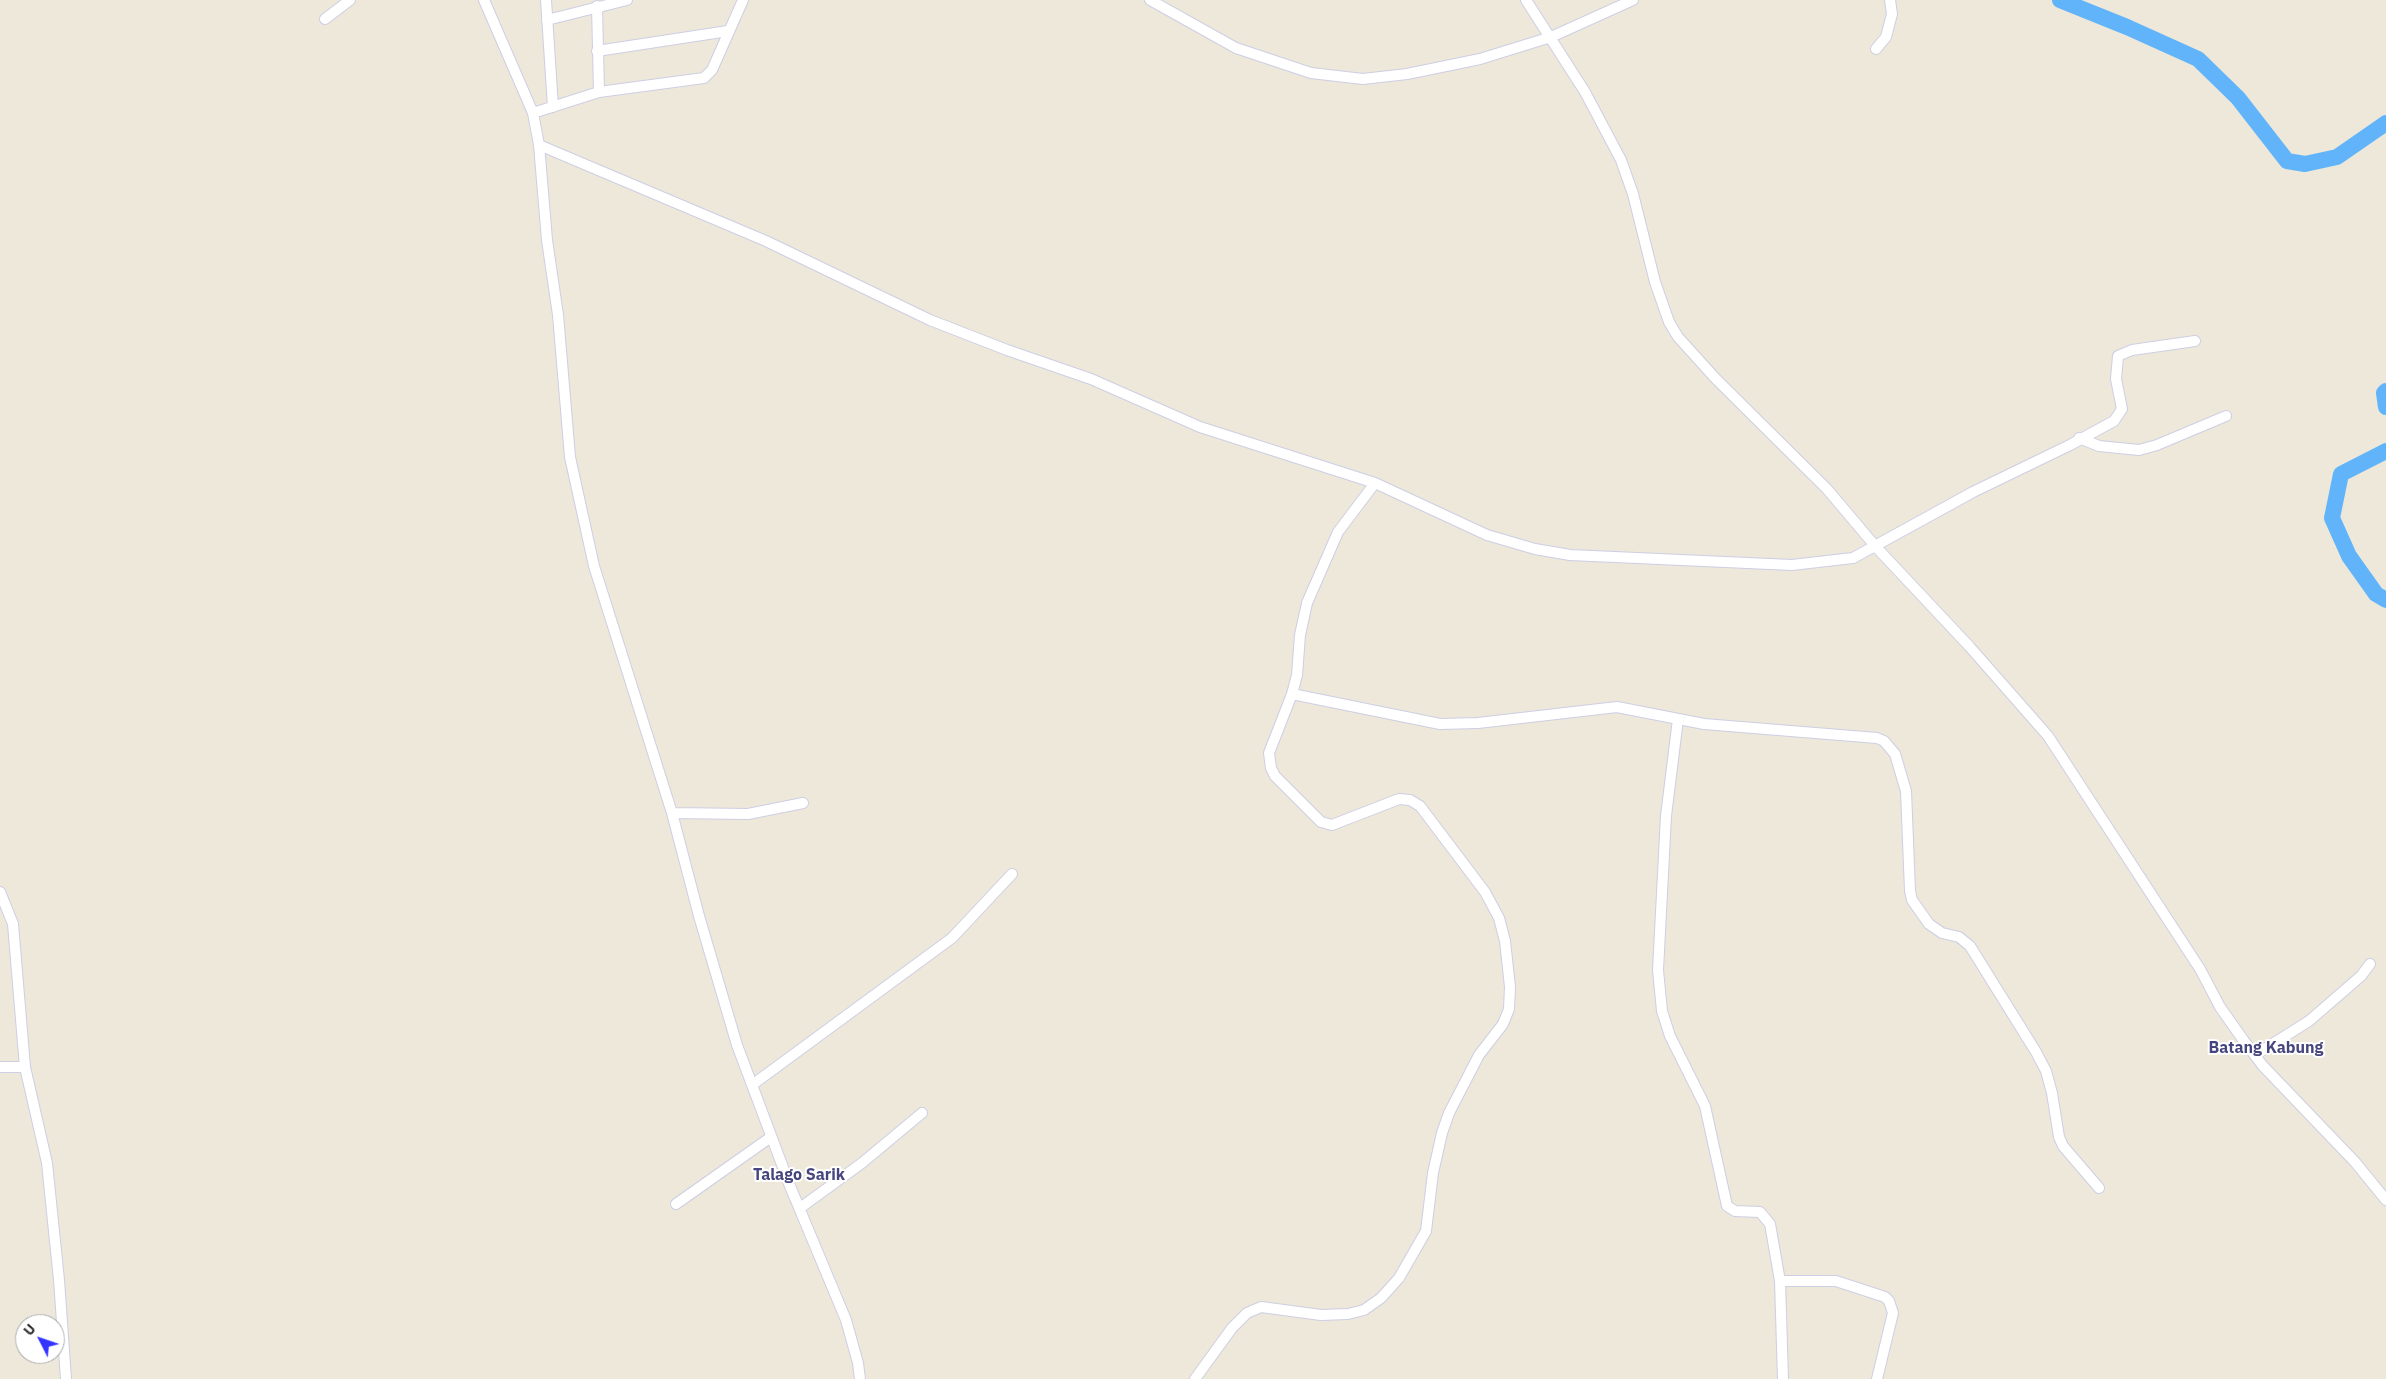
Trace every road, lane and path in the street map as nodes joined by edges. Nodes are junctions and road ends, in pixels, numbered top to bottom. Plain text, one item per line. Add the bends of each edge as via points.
1 (350, 0) edge
2 (484, 0) edge
3 (546, 0) edge
4 (627, 0) edge
5 (743, 0) edge
6 (1150, 0) edge
7 (1526, 0) edge
8 (1632, 0) edge
9 (1890, 0) edge
10 (597, 6) junction
11 (325, 19) dead end
12 (548, 20) junction
13 (728, 31) junction
14 (1551, 37) junction
15 (1876, 49) dead end
16 (597, 51) junction
17 (599, 92) junction
18 (553, 107) junction
19 (533, 113) junction
20 (539, 145) junction
21 (2195, 341) dead end
22 (2226, 416) dead end
23 (2079, 438) junction
24 (1375, 483) junction
25 (1876, 547) junction
26 (1292, 694) junction
27 (1678, 719) junction
28 (803, 803) dead end
29 (672, 813) junction
30 (1012, 874) dead end
31 (0, 892) edge
32 (2370, 964) dead end
33 (2255, 1055) junction
34 (0, 1067) edge
35 (25, 1067) junction
36 (752, 1085) junction
37 (922, 1113) dead end
38 (771, 1137) junction
39 (2099, 1188) dead end
40 (2386, 1200) edge
41 (676, 1204) dead end
42 (800, 1208) junction
43 (1780, 1281) junction
44 (66, 1379) edge
45 (860, 1379) edge
46 (1195, 1379) edge
47 (1783, 1379) edge
48 (1877, 1379) edge

1 - 11 street
2 - 19 street
3 - 12 street
4 - 10 street
5 - 13 street
6 - 14 street via 1236,48 1311,73 1363,79 1480,59
7 - 14 street
8 - 14 street
9 - 15 street via 1892,14 1886,37
10 - 12 street
10 - 16 street
12 - 18 street
13 - 16 street
13 - 17 street via 712,70 704,78
14 - 25 street via 1603,123 1621,160 1655,282 1669,322 1678,337 1716,380 1827,489
16 - 17 street
17 - 18 street
18 - 19 street
19 - 20 street
20 - 24 street via 766,241 930,320 1091,379 1200,427
20 - 29 street via 570,457 598,583
21 - 23 street via 2132,350 2118,356 2116,379 2122,409 2120,414 2103,428
22 - 23 street via 2139,450 2099,446
23 - 25 street via 1973,492
24 - 25 street via 1487,535 1570,555 1792,565 1853,558
24 - 26 street via 1338,532 1307,603
25 - 33 street via 2048,736 2200,969 2220,1007
26 - 27 street via 1440,724 1457,725 1607,706
26 - 46 street via 1269,753 1275,776 1321,822 1332,824 1400,799 1420,806 1485,892 1499,918 1506,941 1509,1009 1503,1024 1479,1054 1449,1114 1433,1172 1426,1231 1399,1278 1381,1298 1364,1310 1348,1314 1321,1315 1261,1307 1247,1313
27 - 39 street via 1760,730 1877,738 1890,747 1906,791 1912,900 1929,924 1959,937 1970,946 2046,1071 2063,1146
27 - 43 street via 1666,816 1658,970 1662,1011 1670,1036 1705,1106 1726,1206 1735,1211 1760,1212 1767,1219
28 - 29 street via 748,814
29 - 36 street via 699,916
30 - 36 street via 952,938
31 - 35 street via 13,924
32 - 33 street via 2361,976 2309,1021
33 - 40 street
34 - 35 street
35 - 44 street via 47,1163
36 - 38 street
37 - 42 street via 862,1163
38 - 41 street
38 - 42 street
42 - 45 street via 846,1320
43 - 47 street
43 - 48 street via 1836,1281 1889,1301 1893,1313

